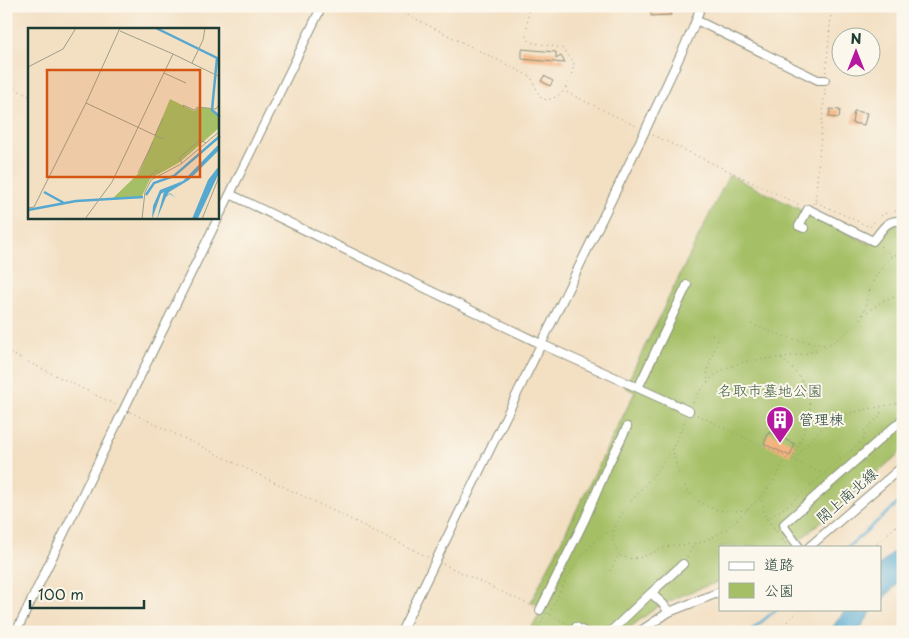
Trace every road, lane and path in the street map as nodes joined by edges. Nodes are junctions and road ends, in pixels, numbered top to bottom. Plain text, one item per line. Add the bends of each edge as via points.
1 (322, 6) edge
2 (390, 6) edge
3 (529, 6) edge
4 (701, 6) edge
5 (836, 6) edge
6 (696, 20) junction
7 (825, 80) junction
8 (6, 84) edge
9 (564, 91) junction
10 (28, 95) edge
11 (645, 131) junction
12 (230, 194) junction
13 (815, 202) junction
14 (808, 209) junction
15 (903, 211) edge
16 (219, 216) edge
17 (218, 219) edge
18 (903, 221) edge
19 (804, 228) dead end
20 (873, 241) junction
21 (903, 251) edge
22 (893, 256) junction
23 (687, 285) dead end
24 (903, 295) edge
25 (863, 315) junction
26 (751, 324) dead end
27 (712, 334) dead end
28 (718, 336) dead end
29 (718, 340) dead end
30 (541, 344) junction
31 (827, 345) junction
32 (6, 351) edge
33 (780, 357) junction
34 (709, 380) junction
35 (638, 388) junction
36 (903, 402) edge
37 (880, 408) junction
38 (124, 409) junction
39 (689, 412) junction
40 (903, 419) edge
41 (627, 427) dead end
42 (673, 448) junction
43 (786, 456) junction
44 (793, 460) junction
45 (903, 466) edge
46 (824, 474) junction
47 (761, 497) junction
48 (747, 510) junction
49 (766, 519) junction
50 (903, 520) edge
51 (615, 530) junction
52 (694, 544) junction
53 (787, 546) edge
54 (798, 546) edge
55 (810, 546) edge
56 (873, 546) edge
57 (619, 555) junction
58 (435, 561) junction
59 (683, 564) joint
60 (610, 571) dead end
61 (719, 592) edge
62 (651, 593) junction
63 (800, 610) edge
64 (543, 612) junction
65 (668, 612) junction
66 (549, 614) junction
67 (576, 627) joint
68 (16, 632) edge
69 (401, 632) edge
70 (537, 632) edge
71 (584, 632) edge
72 (610, 632) edge
73 (640, 632) edge
74 (776, 632) edge

1 - 12 street
2 - 9 path via 531,77 541,98 547,100
3 - 9 path via 526,37 530,42 562,48 574,62
4 - 6 street
5 - 7 path via 831,16
6 - 7 street via 818,80
6 - 11 street
7 - 13 path
8 - 10 path
9 - 11 path
11 - 14 path
11 - 30 street
12 - 16 street
12 - 30 street
13 - 14 path
13 - 15 path via 870,227 882,214
14 - 19 street via 799,226
14 - 20 street
17 - 38 street
18 - 20 street via 892,220
20 - 22 path
21 - 22 path
22 - 25 path via 876,276
23 - 35 street via 676,318 647,377
24 - 25 path via 884,300
25 - 31 path
26 - 31 path via 791,339
27 - 28 path
29 - 34 path via 707,370
30 - 35 street
30 - 58 street
31 - 33 path via 810,352
32 - 38 path
33 - 34 path via 736,364
33 - 44 path via 800,377 810,400 810,418
34 - 39 path
35 - 39 street via 673,409
36 - 37 path
37 - 44 path via 832,421
37 - 46 path via 881,415 864,431 864,439
38 - 58 path
38 - 68 street
39 - 42 path
39 - 43 path
40 - 54 street via 784,524
41 - 64 street
42 - 48 path via 679,476 692,495 715,509
42 - 51 path via 630,502
43 - 44 path
43 - 47 path via 775,479
44 - 46 path
45 - 55 street, 閖上南北線
46 - 49 path via 786,507
47 - 48 path
47 - 49 path
48 - 52 path via 727,530
49 - 53 path
50 - 56 path
51 - 57 path via 614,548
51 - 66 path via 589,548 563,586
52 - 57 path via 665,547 635,560
52 - 59 path
57 - 60 path
58 - 64 path
58 - 69 street
59 - 62 street
61 - 65 street
62 - 65 street
62 - 72 street
63 - 74 path
64 - 66 path
64 - 70 path
65 - 73 street
66 - 67 path
67 - 71 street

